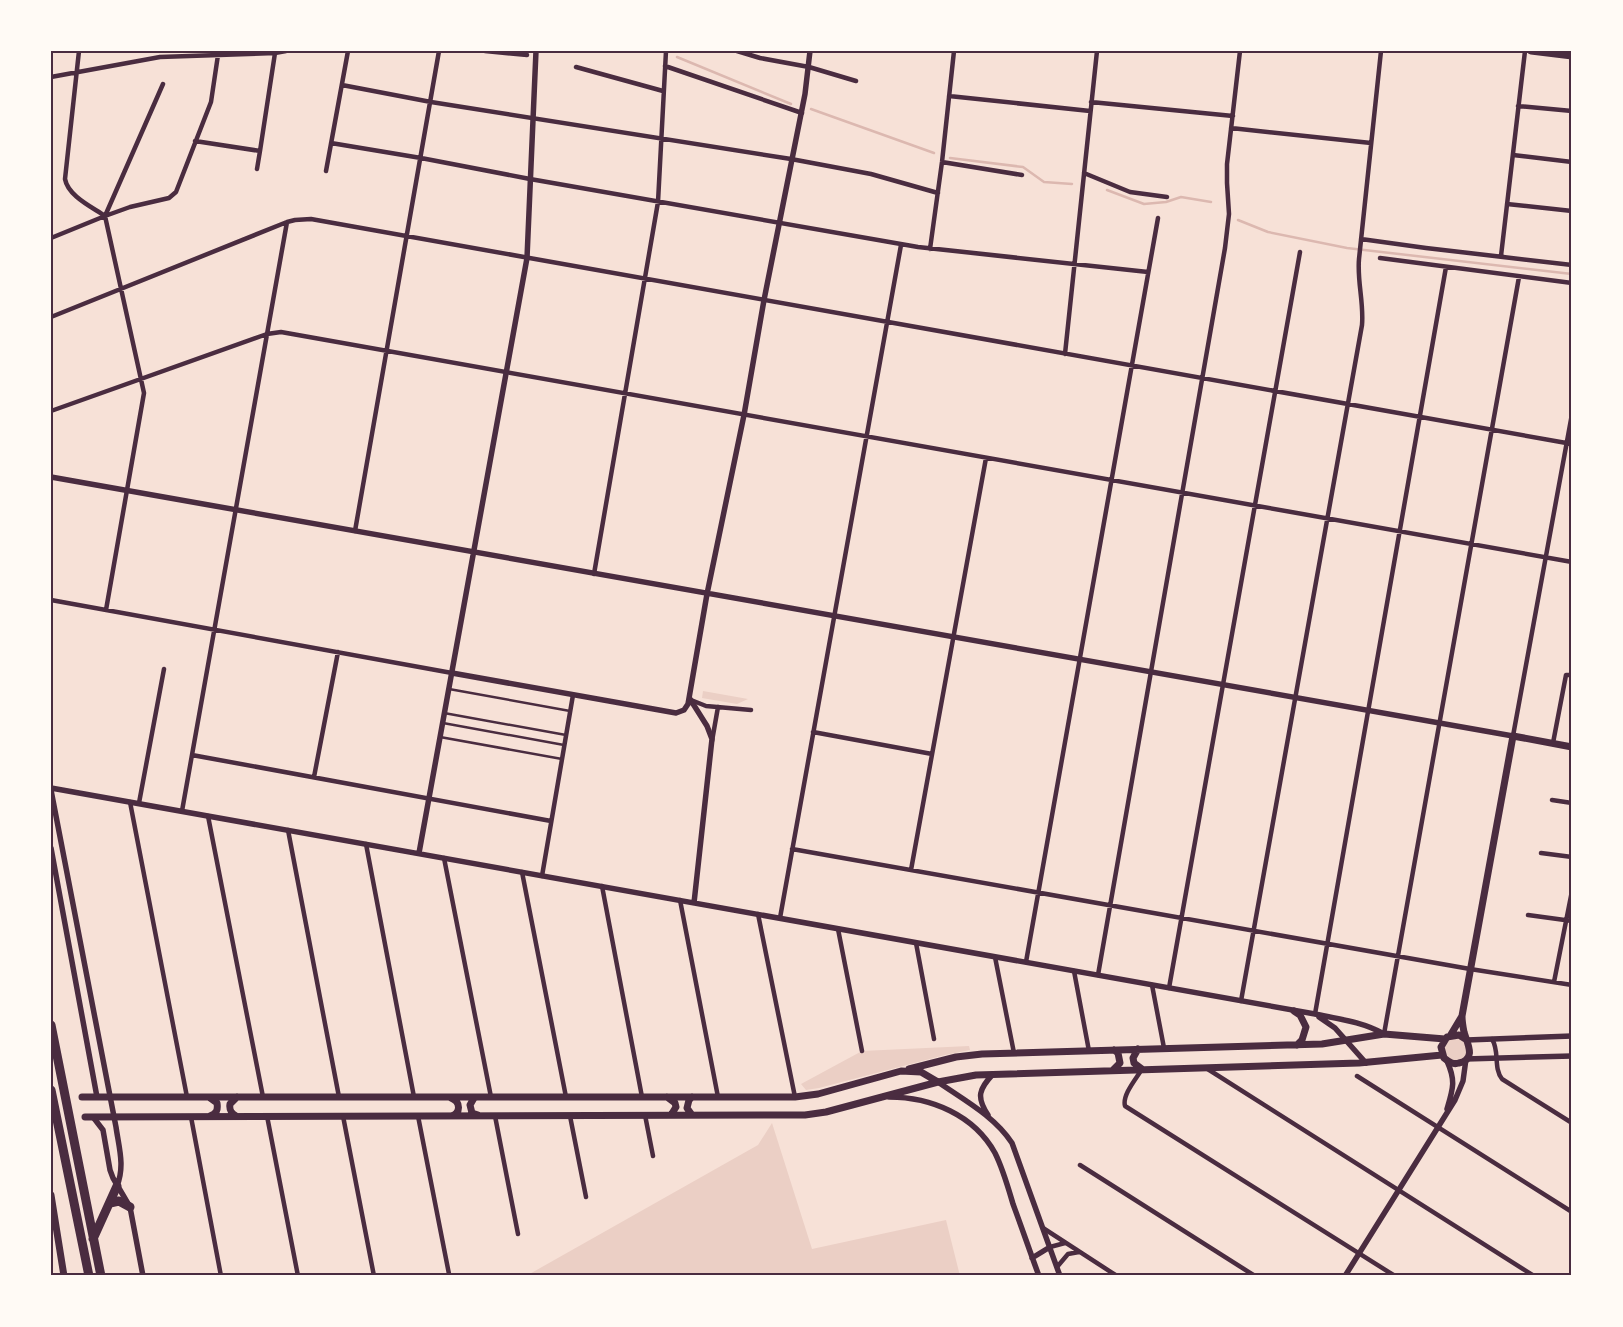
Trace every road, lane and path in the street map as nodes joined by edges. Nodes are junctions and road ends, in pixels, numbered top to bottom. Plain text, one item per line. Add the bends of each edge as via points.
1 (79, 51) edge
2 (286, 51) edge
3 (348, 51) edge
4 (439, 51) edge
5 (485, 51) edge
6 (536, 51) edge
7 (666, 51) edge
8 (737, 51) edge
9 (810, 51) edge
10 (954, 51) edge
11 (1096, 51) edge
12 (1240, 51) edge
13 (1381, 51) edge
14 (1525, 51) edge
15 (1531, 51) edge
16 (275, 54) junction
17 (218, 55) junction
18 (527, 55) dead end
19 (1572, 56) edge
20 (664, 66) junction
21 (576, 67) dead end
22 (809, 67) junction
23 (77, 72) junction
24 (51, 77) edge
25 (856, 81) dead end
26 (163, 84) dead end
27 (342, 85) junction
28 (663, 91) junction
29 (949, 96) junction
30 (431, 102) junction
31 (1091, 102) junction
32 (1518, 106) junction
33 (1090, 111) junction
34 (1572, 111) edge
35 (802, 114) junction
36 (1233, 116) junction
37 (532, 118) junction
38 (1231, 128) junction
39 (661, 138) junction
40 (195, 141) junction
41 (331, 143) junction
42 (1371, 143) junction
43 (260, 151) junction
44 (1513, 155) junction
45 (420, 158) junction
46 (791, 159) junction
47 (942, 162) junction
48 (1572, 162) edge
49 (257, 169) dead end
50 (326, 171) dead end
51 (1084, 173) junction
52 (1022, 175) dead end
53 (530, 179) junction
54 (938, 192) junction
55 (1167, 197) dead end
56 (658, 202) junction
57 (1507, 204) junction
58 (1572, 211) edge
59 (106, 216) junction
60 (1158, 218) dead end
61 (287, 222) junction
62 (779, 223) junction
63 (407, 236) junction
64 (51, 238) edge
65 (1361, 239) junction
66 (901, 245) junction
67 (930, 249) junction
68 (1300, 252) dead end
69 (1501, 256) junction
70 (527, 258) junction
71 (1380, 258) dead end
72 (1074, 264) junction
73 (1572, 265) edge
74 (1446, 267) junction
75 (1148, 272) junction
76 (1520, 277) junction
77 (644, 279) junction
78 (1572, 283) edge
79 (122, 288) junction
80 (764, 300) junction
81 (51, 317) edge
82 (887, 322) junction
83 (267, 334) junction
84 (387, 351) junction
85 (1064, 354) junction
86 (1132, 366) junction
87 (506, 372) junction
88 (1202, 378) junction
89 (142, 379) junction
90 (1275, 391) junction
91 (625, 394) junction
92 (1348, 404) junction
93 (51, 411) edge
94 (1572, 414) edge
95 (744, 415) junction
96 (1420, 417) junction
97 (1492, 430) junction
98 (866, 436) junction
99 (1569, 444) edge
100 (986, 458) junction
101 (51, 477) edge
102 (1111, 480) junction
103 (127, 491) junction
104 (1182, 492) junction
105 (1255, 506) junction
106 (236, 510) junction
107 (1327, 518) junction
108 (355, 531) junction
109 (1400, 531) junction
110 (1472, 544) junction
111 (474, 552) junction
112 (1546, 557) junction
113 (1572, 562) edge
114 (594, 574) junction
115 (707, 594) junction
116 (51, 600) edge
117 (106, 610) junction
118 (834, 616) junction
119 (214, 630) junction
120 (953, 637) junction
121 (338, 652) junction
122 (1079, 660) junction
123 (164, 669) dead end
124 (1151, 672) junction
125 (452, 673) junction
126 (1572, 675) edge
127 (1223, 685) junction
128 (449, 689) junction
129 (573, 695) junction
130 (1295, 698) junction
131 (690, 699) junction
132 (718, 707) junction
133 (751, 710) dead end
134 (570, 711) junction
135 (1368, 711) junction
136 (444, 713) junction
137 (442, 723) junction
138 (1440, 723) junction
139 (813, 732) junction
140 (566, 736) junction
141 (1513, 736) junction
142 (440, 737) junction
143 (1553, 743) junction
144 (564, 745) junction
145 (712, 747) junction
146 (1572, 747) edge
147 (932, 754) junction
148 (192, 755) junction
149 (562, 759) junction
150 (314, 778) junction
151 (51, 789) edge
152 (429, 799) junction
153 (1552, 800) dead end
154 (130, 802) junction
155 (139, 803) junction
156 (1572, 803) edge
157 (182, 811) junction
158 (208, 816) junction
159 (551, 821) junction
160 (288, 830) junction
161 (366, 844) junction
162 (51, 848) edge
163 (792, 849) junction
164 (419, 853) junction
165 (1541, 853) dead end
166 (1572, 857) edge
167 (444, 858) junction
168 (911, 870) junction
169 (522, 872) junction
170 (542, 876) junction
171 (602, 886) junction
172 (1572, 891) edge
173 (1038, 893) junction
174 (680, 900) junction
175 (694, 903) junction
176 (1110, 905) junction
177 (758, 914) junction
178 (1528, 915) dead end
179 (780, 918) junction
180 (1181, 918) junction
181 (1569, 921) edge
182 (838, 929) junction
183 (1254, 931) junction
184 (916, 943) junction
185 (1327, 944) junction
186 (995, 957) junction
187 (1398, 957) junction
188 (1026, 962) junction
189 (1470, 969) junction
190 (1074, 971) junction
191 (1098, 975) junction
192 (1554, 982) junction
193 (1152, 985) junction
194 (1572, 985) edge
195 (1169, 988) junction
196 (1241, 1001) junction
197 (1294, 1011) junction
198 (1315, 1014) junction
199 (1462, 1016) junction
200 (51, 1025) edge
201 (1384, 1034) junction
202 (1572, 1036) edge
203 (1447, 1038) junction
204 (934, 1039) dead end
205 (1492, 1039) junction
206 (1346, 1040) junction
207 (1467, 1040) junction
208 (1297, 1045) junction
209 (1164, 1048) junction
210 (1138, 1049) junction
211 (862, 1050) dead end
212 (1089, 1050) junction
213 (1114, 1050) junction
214 (1014, 1053) junction
215 (1572, 1056) edge
216 (1445, 1058) junction
217 (1497, 1058) junction
218 (1466, 1059) junction
219 (1366, 1063) junction
220 (1226, 1067) junction
221 (1204, 1068) junction
222 (1142, 1069) junction
223 (901, 1070) junction
224 (1113, 1070) junction
225 (993, 1074) junction
226 (1356, 1076) dead end
227 (1225, 1080) junction
228 (938, 1082) junction
229 (51, 1090) edge
230 (82, 1097) dead end
231 (97, 1097) junction
232 (110, 1097) junction
233 (187, 1097) junction
234 (207, 1097) junction
235 (237, 1097) junction
236 (263, 1097) junction
237 (339, 1097) junction
238 (414, 1097) junction
239 (448, 1097) junction
240 (478, 1097) junction
241 (491, 1097) junction
242 (566, 1097) junction
243 (642, 1097) junction
244 (667, 1097) junction
245 (692, 1097) junction
246 (718, 1097) junction
247 (795, 1097) junction
248 (882, 1097) junction
249 (480, 1115) junction
250 (645, 1115) junction
251 (671, 1115) junction
252 (692, 1115) junction
253 (210, 1116) junction
254 (236, 1116) junction
255 (267, 1116) junction
256 (343, 1116) junction
257 (418, 1116) junction
258 (450, 1116) junction
259 (495, 1116) junction
260 (570, 1116) junction
261 (85, 1117) dead end
262 (93, 1117) junction
263 (114, 1117) junction
264 (190, 1117) junction
265 (1445, 1117) junction
266 (990, 1119) junction
267 (1572, 1124) edge
268 (1438, 1127) junction
269 (653, 1156) dead end
270 (1080, 1165) dead end
271 (117, 1186) junction
272 (1399, 1190) junction
273 (51, 1195) edge
274 (586, 1197) dead end
275 (110, 1203) junction
276 (130, 1207) junction
277 (1572, 1212) edge
278 (1043, 1228) junction
279 (518, 1234) dead end
280 (93, 1239) junction
281 (1065, 1243) junction
282 (1050, 1247) junction
283 (1079, 1252) junction
284 (1359, 1253) junction
285 (1032, 1258) junction
286 (1057, 1267) junction
287 (449, 1274) dead end
288 (64, 1276) edge
289 (89, 1276) edge
290 (101, 1276) edge
291 (143, 1276) edge
292 (221, 1276) edge
293 (298, 1276) edge
294 (374, 1276) edge
295 (1039, 1276) edge
296 (1060, 1276) edge
297 (1117, 1276) edge
298 (1255, 1276) edge
299 (1344, 1276) edge
300 (1395, 1276) edge
301 (1534, 1276) edge

1 - 23 street
2 - 16 street
3 - 27 street
4 - 30 street
5 - 18 street
6 - 37 street
7 - 20 street
8 - 22 street
9 - 22 street
10 - 29 street
11 - 31 street
12 - 36 street
13 - 42 street
14 - 32 street
15 - 19 main road
16 - 17 street
16 - 43 street
17 - 23 street via 160,57
17 - 40 street via 211,102
20 - 28 street
20 - 35 street
21 - 28 street
22 - 25 street
22 - 35 street
23 - 24 street
23 - 59 street via 66,184
26 - 59 street
27 - 30 street
27 - 41 street
28 - 39 street
29 - 33 street
29 - 47 street
30 - 37 street
30 - 45 street
31 - 33 street
31 - 36 street
32 - 34 street
32 - 44 street
33 - 51 street
35 - 46 street
36 - 38 street
37 - 39 street
37 - 53 street
38 - 42 street
38 - 88 street via 1227,174 1229,214
39 - 46 street
39 - 56 street
40 - 43 street
40 - 59 street via 173,196
41 - 45 street
41 - 50 street
42 - 65 street
43 - 49 street
44 - 48 street
44 - 57 street
45 - 53 street
45 - 63 street
46 - 54 street via 871,174
46 - 62 street
47 - 52 street
47 - 54 street
51 - 55 street via 1130,192
51 - 72 street
53 - 56 street
53 - 70 street
54 - 67 street
56 - 62 street
56 - 77 street
57 - 58 street
57 - 69 street
59 - 64 street
59 - 79 street
60 - 75 street
61 - 63 street via 310,219
61 - 79 street
61 - 83 street
62 - 66 street
62 - 80 street
63 - 70 street
63 - 84 street
65 - 69 street
65 - 92 street via 1358,277 1363,316
66 - 67 street
66 - 82 street
67 - 72 street
68 - 90 street
69 - 73 street
70 - 77 street
70 - 87 street
71 - 74 street
72 - 75 street
72 - 85 street
74 - 76 street
74 - 96 street
75 - 86 street
76 - 78 street
76 - 97 street
77 - 80 street
77 - 91 street
79 - 81 street
79 - 89 street
80 - 82 street
80 - 95 street
82 - 85 street
82 - 98 street
83 - 84 street via 281,332
83 - 89 street
83 - 106 street
84 - 87 street
84 - 108 street
85 - 86 street
86 - 88 street
86 - 102 street
87 - 91 street
87 - 111 street
88 - 90 street
88 - 104 street
89 - 93 street
89 - 103 street via 143,399
90 - 92 street
90 - 105 street
91 - 95 street
91 - 114 street
92 - 96 street
92 - 107 street
94 - 99 street
95 - 98 street
95 - 115 street
96 - 97 street
96 - 109 street
97 - 99 street
97 - 110 street
98 - 100 street
98 - 118 street
99 - 112 street
100 - 102 street
100 - 120 street
101 - 103 street
102 - 104 street
102 - 122 street
103 - 106 street
103 - 117 street
104 - 105 street
104 - 124 street
105 - 107 street
105 - 127 street
106 - 108 street
106 - 119 street
107 - 109 street
107 - 130 street
108 - 111 street
109 - 110 street
109 - 135 street
110 - 112 street
110 - 138 street
111 - 114 street
111 - 125 street
112 - 113 street
112 - 141 street
114 - 115 street
115 - 118 street
115 - 131 street
116 - 117 street
117 - 119 street
118 - 120 street
118 - 139 street
119 - 121 street
119 - 148 street
120 - 122 street
120 - 147 street
121 - 125 street
121 - 150 street
122 - 124 street
122 - 173 street
123 - 155 street
124 - 127 street
124 - 176 street
125 - 128 street
125 - 129 street
126 - 143 street via 1566,675
127 - 130 street
127 - 180 street
128 - 134 lane
128 - 136 street
129 - 131 street via 676,713 684,709
129 - 134 street
130 - 135 street
130 - 183 street
131 - 132 street
131 - 145 street via 710,732
132 - 133 street
132 - 145 street
134 - 140 street
135 - 138 street
135 - 185 street
136 - 137 street
136 - 140 lane
137 - 142 street
137 - 144 lane
138 - 141 street
138 - 187 street
139 - 147 street
139 - 163 street
140 - 144 street
141 - 143 main road
141 - 189 main road
142 - 149 lane
142 - 152 street
143 - 146 main road
144 - 149 street
145 - 175 street
147 - 168 street
148 - 150 street
148 - 157 street
149 - 159 street
150 - 152 street
151 - 154 street
151 - 232 street
152 - 159 street
152 - 164 street
153 - 156 street
154 - 155 street
154 - 233 street
155 - 157 street
157 - 158 street
158 - 160 street
158 - 236 street
159 - 170 street
160 - 161 street
160 - 237 street
161 - 164 street
161 - 238 street
162 - 231 street
163 - 168 street
163 - 179 street
164 - 167 street
165 - 166 street
167 - 169 street
167 - 241 street
168 - 173 street
169 - 170 street
169 - 242 street
170 - 171 street
171 - 174 street
171 - 243 street
172 - 181 street
173 - 176 street
173 - 188 street
174 - 175 street
174 - 246 street
175 - 177 street
176 - 180 street
176 - 191 street
177 - 179 street
177 - 247 street
178 - 181 street
179 - 182 street
180 - 183 street
180 - 195 street
181 - 192 street
182 - 184 street
182 - 211 street
183 - 185 street
183 - 196 street
184 - 186 street
184 - 204 street
185 - 187 street
185 - 198 street
186 - 188 street
186 - 214 street
187 - 189 street
187 - 201 street
188 - 190 street
189 - 192 street
189 - 199 main road
190 - 191 street
190 - 212 street
191 - 193 street
192 - 194 street
193 - 195 street
193 - 209 street
195 - 196 street
196 - 197 street
197 - 198 street
197 - 208 main road via 1304,1020 1306,1027
198 - 201 street via 1360,1023
198 - 206 street
199 - 203 main road
199 - 207 main road
200 - 280 highway
201 - 203 main road
201 - 206 main road
202 - 205 street
203 - 207 main road via 1459,1035
203 - 216 main road via 1441,1047
205 - 207 street
205 - 217 street
206 - 208 main road
206 - 219 street
207 - 218 main road via 1470,1052
208 - 209 main road
209 - 210 main road
210 - 213 main road
210 - 222 main road via 1132,1058
212 - 213 main road
212 - 214 main road
213 - 224 main road via 1120,1063
214 - 223 main road via 969,1055
215 - 217 street
216 - 218 main road via 1459,1064
216 - 219 main road
216 - 265 street via 1454,1085
217 - 218 street
217 - 267 street via 1497,1069 1502,1079
218 - 265 street via 1464,1081
219 - 220 main road
220 - 221 main road
220 - 227 street via 1223,1073
221 - 222 main road
221 - 227 street
222 - 224 main road
222 - 284 street via 1126,1096 1125,1106
223 - 228 main road via 920,1072
223 - 247 main road via 818,1094
224 - 225 main road
225 - 228 main road
225 - 266 street via 984,1084 980,1096
226 - 268 street
227 - 272 street
228 - 248 main road
228 - 266 street
229 - 289 highway
230 - 231 main road
231 - 232 main road
232 - 233 main road
232 - 263 street
233 - 234 main road
234 - 235 main road
234 - 253 main road via 213,1098 218,1109
235 - 236 main road
235 - 254 main road via 229,1109
236 - 237 main road
237 - 238 main road
238 - 239 main road
239 - 240 main road
239 - 258 main road via 457,1101 459,1106
240 - 241 main road
240 - 249 main road via 471,1101 470,1109
241 - 242 main road
242 - 243 main road
243 - 244 main road
244 - 245 main road
244 - 251 main road via 676,1107
245 - 246 main road
245 - 252 main road via 687,1104
246 - 247 main road
248 - 252 main road via 816,1114
248 - 285 street via 926,1100 950,1110 978,1131 998,1161
249 - 258 main road
249 - 259 main road
250 - 251 main road
250 - 260 main road
250 - 269 street
251 - 252 main road
253 - 254 main road
253 - 264 main road
254 - 255 main road
255 - 256 main road
255 - 293 street
256 - 257 main road
256 - 294 street
257 - 258 main road
257 - 287 street
259 - 260 main road
259 - 279 street
260 - 274 street
261 - 262 main road
262 - 263 main road
262 - 271 street via 103,1130 110,1170
263 - 264 main road
263 - 271 street via 122,1166
264 - 292 street
265 - 268 street
266 - 278 street via 1012,1143
268 - 272 street
268 - 277 street
270 - 298 street
271 - 275 highway
271 - 276 street
272 - 284 street
272 - 301 street
273 - 288 main road
275 - 276 highway via 119,1201
275 - 280 highway
276 - 291 street
278 - 281 street
278 - 282 street
280 - 290 highway
281 - 282 street
281 - 283 street
282 - 285 street
282 - 286 street
283 - 286 street via 1068,1254
283 - 297 street
284 - 299 street
284 - 300 street
285 - 295 street
286 - 296 street

